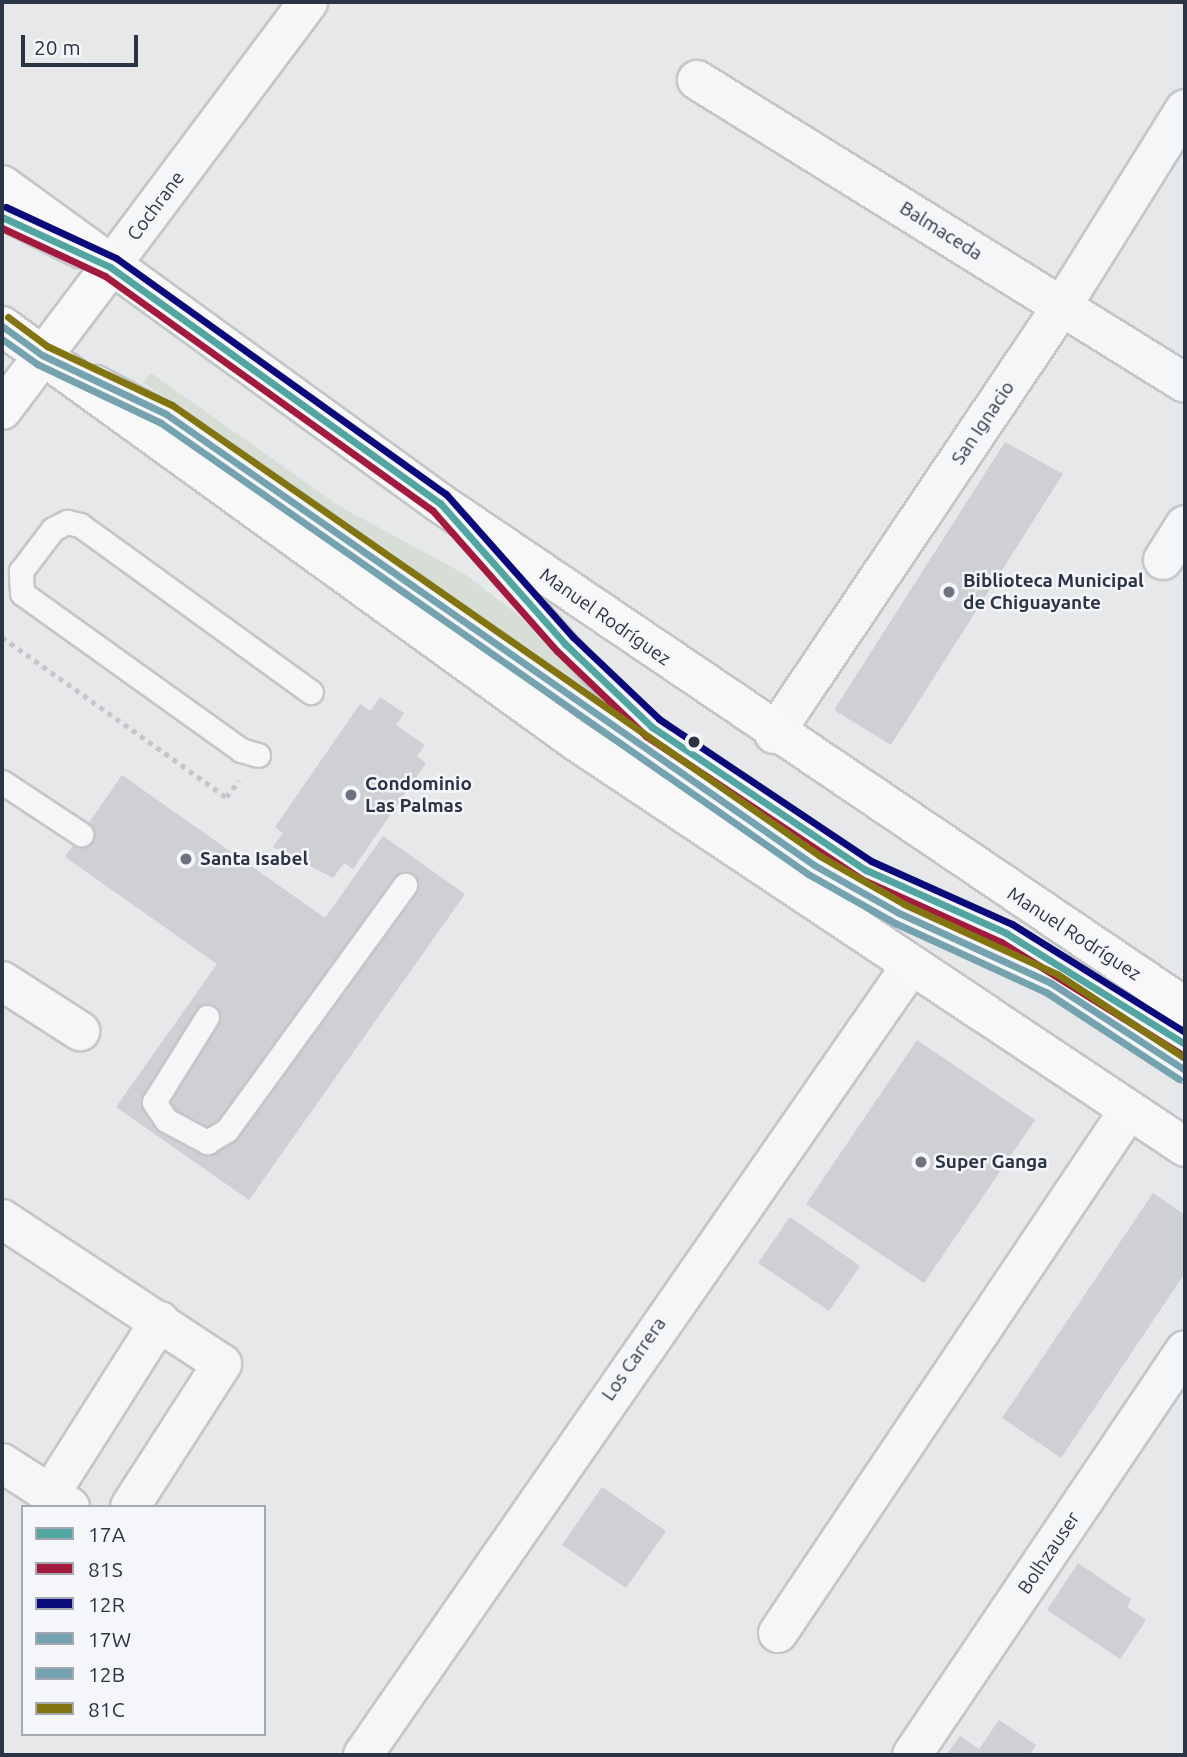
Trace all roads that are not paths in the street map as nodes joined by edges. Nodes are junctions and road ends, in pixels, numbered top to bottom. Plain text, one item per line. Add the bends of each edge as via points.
1 (308, 2) edge
2 (697, 80) dead end
3 (1185, 109) edge
4 (2, 185) edge
5 (2, 217) edge
6 (110, 267) junction
7 (1062, 306) junction
8 (2, 326) edge
9 (42, 355) junction
10 (1185, 383) edge
11 (2, 410) edge
12 (440, 503) junction
13 (1185, 525) edge
14 (1163, 560) dead end
15 (311, 692) dead end
16 (774, 734) junction
17 (258, 755) road end
18 (2, 782) edge
19 (81, 834) dead end
20 (405, 885) dead end
21 (910, 967) junction
22 (2, 981) edge
23 (1185, 1007) edge
24 (207, 1017) dead end
25 (80, 1031) dead end
26 (1185, 1044) edge
27 (1185, 1070) edge
28 (1129, 1110) junction
29 (1185, 1147) edge
30 (2, 1219) edge
31 (160, 1321) junction
32 (1185, 1351) edge
33 (2, 1463) edge
34 (60, 1500) edge
35 (131, 1505) edge
36 (778, 1633) dead end
37 (363, 1755) edge
38 (912, 1755) edge

1 - 6 street, Cochrane
2 - 7 street, Balmaceda
3 - 7 street, San Ignacio
4 - 6 main road, Manuel Rodríguez
5 - 6 lane
6 - 9 main road, Cochrane
6 - 12 main road, Manuel Rodríguez
7 - 10 street, Balmaceda
7 - 16 street, San Ignacio
8 - 9 main road
9 - 11 main road, Cochrane
9 - 21 main road via 576,741
9 - 27 lane via 166,414 814,865 898,913 1051,983
12 - 16 main road, Manuel Rodríguez
12 - 26 lane via 565,644 652,727 842,856 901,889 1006,933
13 - 14 street
15 - 17 lane via 80,525 67,522 54,529 21,571 22,593 241,750
16 - 23 main road, Manuel Rodríguez
18 - 19 lane
20 - 24 lane via 227,1130 207,1142 166,1120 154,1102
21 - 28 main road
21 - 37 street, Los Carrera
22 - 25 street
28 - 29 main road
28 - 36 street
30 - 31 street
31 - 34 street
31 - 35 street via 222,1364
32 - 38 street, Bolhzauser
33 - 34 street

